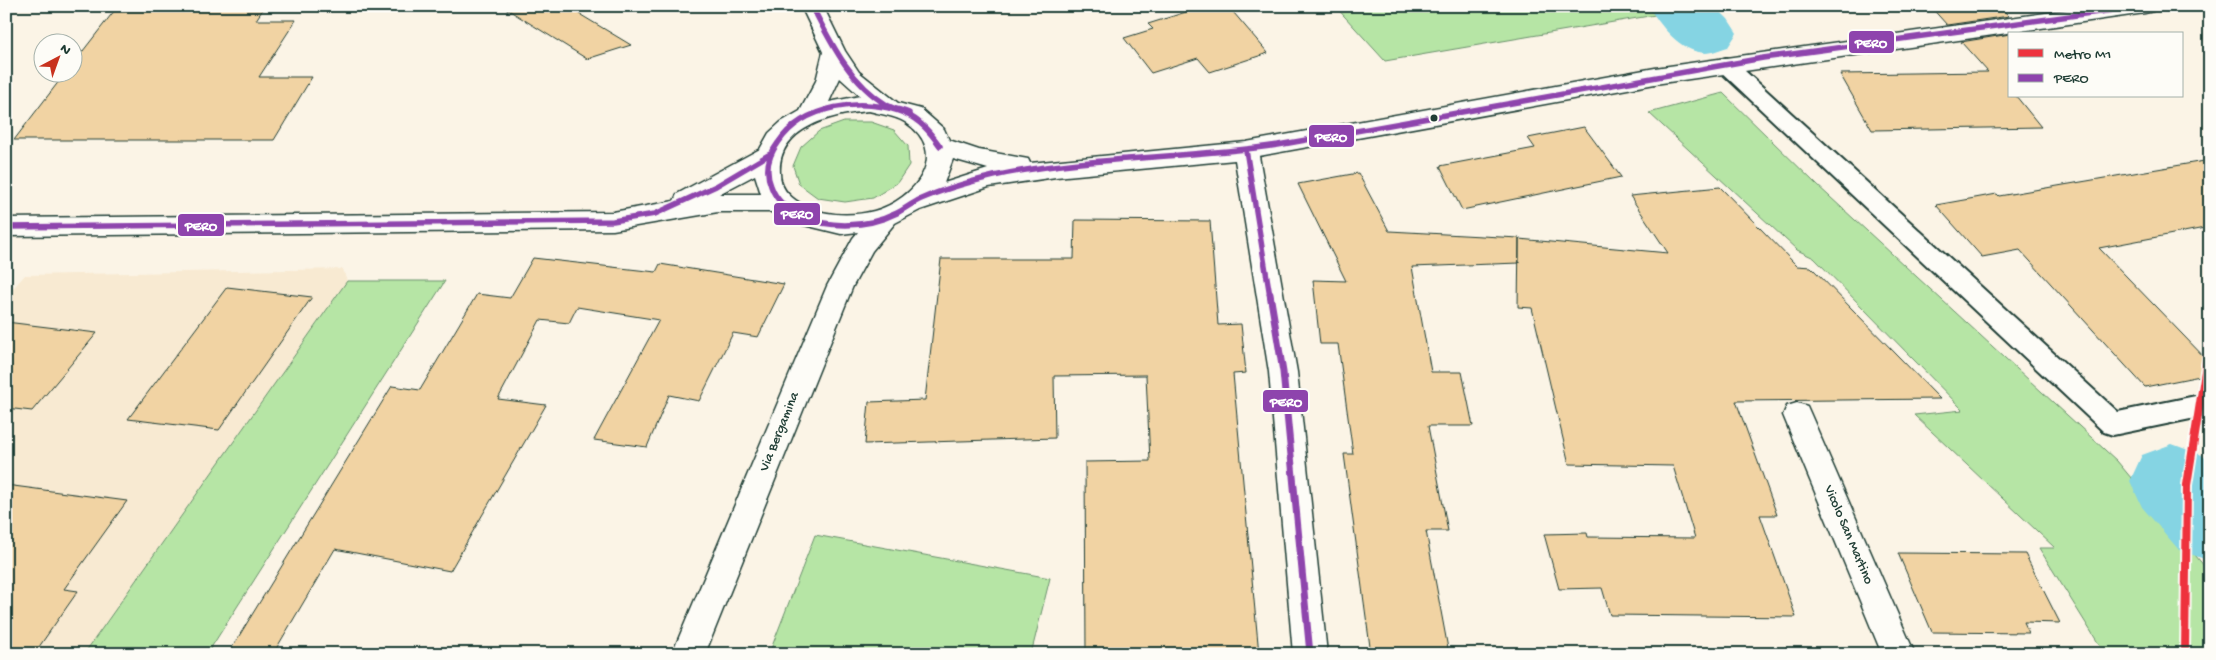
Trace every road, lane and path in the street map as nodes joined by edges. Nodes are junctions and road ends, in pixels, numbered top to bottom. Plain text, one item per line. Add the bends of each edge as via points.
1 (812, 6) edge
2 (2145, 6) edge
3 (834, 52) junction
4 (1726, 65) junction
5 (888, 106) junction
6 (809, 116) junction
7 (940, 146) junction
8 (1246, 150) junction
9 (770, 154) junction
10 (1056, 168) junction
11 (915, 202) junction
12 (782, 203) junction
13 (655, 214) junction
14 (885, 218) junction
15 (6, 227) edge
16 (2210, 404) edge
17 (1797, 415) dead end
18 (688, 654) edge
19 (1310, 654) edge
20 (1899, 654) edge

1 - 3 street
2 - 4 street
3 - 5 street via 851,77
3 - 6 street via 828,81
4 - 8 street
4 - 16 lane via 2113,424
5 - 6 street via 836,106
5 - 7 street via 904,110 923,121 934,132
6 - 9 street via 788,130
7 - 10 street via 1003,164
7 - 11 street via 940,168 935,180
8 - 10 street
8 - 19 street via 1283,372
9 - 12 street via 768,183 776,199
9 - 13 street via 716,186
10 - 11 street via 987,178
11 - 14 street
12 - 13 street via 718,203
12 - 14 street via 790,211 814,221 836,225
13 - 15 street via 613,221
14 - 18 street, Via Bergamina via 862,246 840,286
17 - 20 street, Vicolo San Martino

